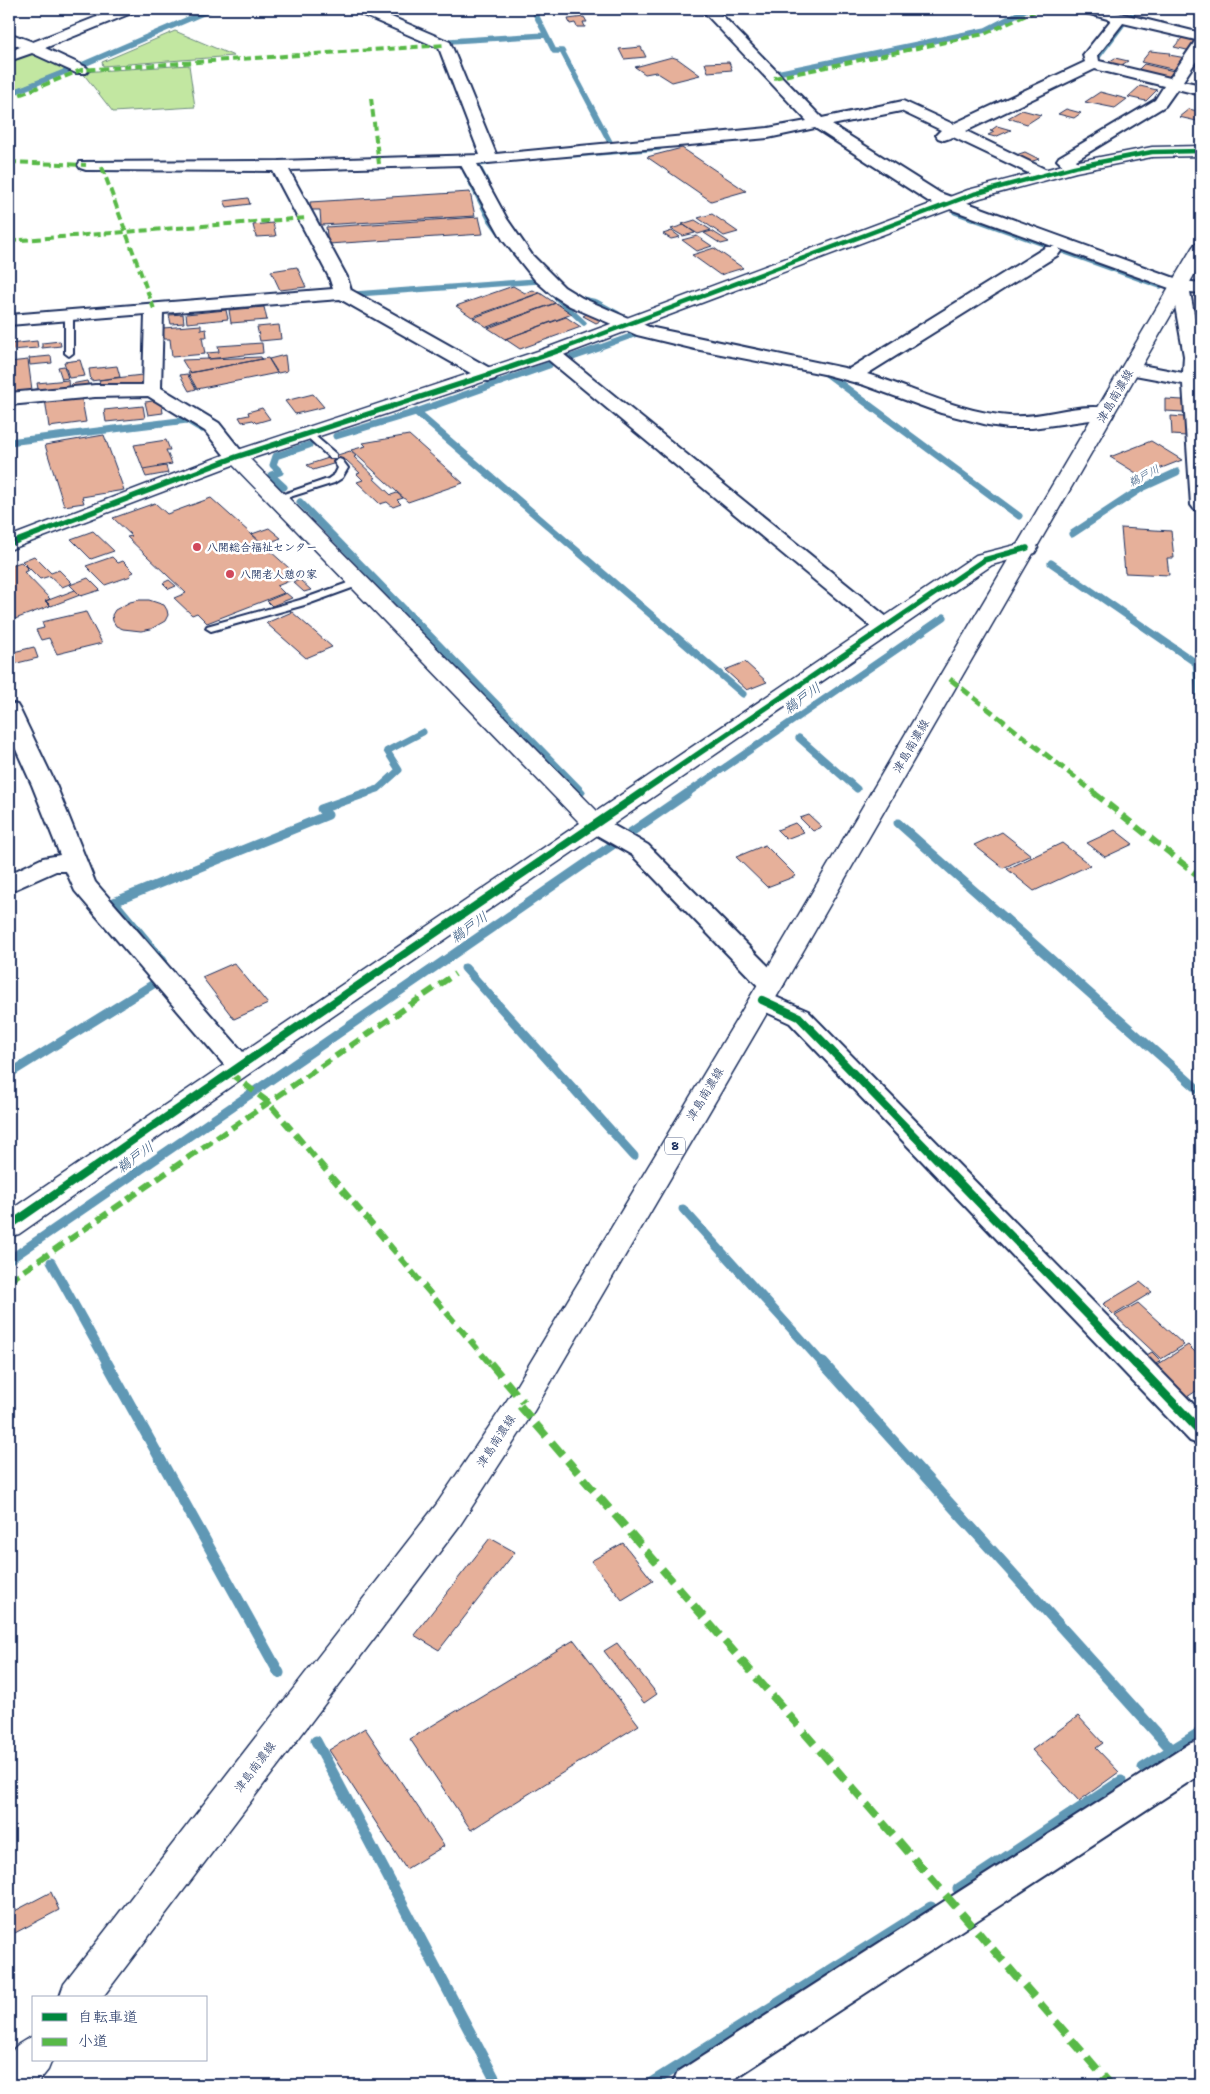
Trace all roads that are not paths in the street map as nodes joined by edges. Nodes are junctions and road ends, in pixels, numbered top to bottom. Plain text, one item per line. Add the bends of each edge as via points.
1 (130, 9) edge
2 (361, 9) edge
3 (708, 9) edge
4 (1088, 9) edge
5 (1131, 16) edge
6 (9, 37) edge
7 (1201, 38) edge
8 (34, 48) junction
9 (9, 57) edge
10 (1093, 64) junction
11 (81, 70) dead end
12 (1175, 84) junction
13 (1201, 90) edge
14 (818, 123) junction
15 (949, 133) junction
16 (1201, 151) edge
17 (490, 159) junction
18 (468, 160) junction
19 (86, 165) dead end
20 (279, 166) junction
21 (1074, 167) junction
22 (1038, 177) junction
23 (939, 205) junction
24 (1201, 248) edge
25 (1052, 251) junction
26 (1185, 290) edge
27 (343, 293) junction
28 (154, 309) junction
29 (69, 316) junction
30 (9, 320) edge
31 (628, 323) junction
32 (69, 352) dead end
33 (551, 353) junction
34 (1131, 369) junction
35 (488, 375) junction
36 (852, 375) junction
37 (1197, 381) edge
38 (152, 390) junction
39 (9, 399) edge
40 (1105, 413) junction
41 (308, 433) junction
42 (236, 456) junction
43 (277, 498) junction
44 (1201, 505) edge
45 (9, 544) edge
46 (1027, 548) junction
47 (359, 582) junction
48 (885, 627) junction
49 (211, 628) dead end
50 (9, 710) edge
51 (602, 828) junction
52 (75, 862) junction
53 (9, 884) edge
54 (766, 992) junction
55 (240, 1066) junction
56 (9, 1226) edge
57 (1201, 1432) edge
58 (1201, 1755) edge
59 (80, 1996) edge
60 (32, 2059) edge
61 (11, 2085) edge
62 (691, 2085) edge

1 - 8 street
2 - 17 street via 445,45
3 - 14 street
4 - 5 street
5 - 7 street
5 - 10 street via 1090,55
6 - 8 street
7 - 12 street
8 - 9 street
8 - 11 street
10 - 12 street
10 - 15 street
12 - 13 street
12 - 21 street via 1160,103 1065,160
14 - 15 street via 903,106
14 - 17 street via 768,133
14 - 23 street via 934,197
15 - 22 street
16 - 21 street via 1152,152
17 - 18 street
18 - 20 street
18 - 31 street via 492,209 519,251 550,284 575,302
19 - 20 street
20 - 27 street via 338,277
21 - 22 street
22 - 23 street
23 - 25 street
23 - 26 street
23 - 31 street
24 - 26 street, 津島南濃線 / 8
25 - 26 street
25 - 36 street
26 - 34 street, 津島南濃線 / 8
26 - 37 street
27 - 28 street
27 - 35 street
28 - 29 street
28 - 38 street
29 - 30 street
29 - 32 lane
31 - 33 street
31 - 36 street via 656,335
33 - 35 street
33 - 48 street
34 - 37 street
34 - 40 street, 津島南濃線 / 8
35 - 41 street
36 - 40 street via 974,416 1008,422 1034,423 1092,412
37 - 44 street
38 - 39 street via 95,391
38 - 42 street via 212,427
40 - 46 street, 津島南濃線 / 8
41 - 42 street
41 - 43 lane via 336,459 342,468 339,476
42 - 43 street
42 - 45 street
43 - 47 street
46 - 48 street via 984,560
46 - 54 street, 津島南濃線 / 8
47 - 49 lane via 304,602
47 - 51 street
48 - 51 street
50 - 52 street
51 - 54 street via 640,850
51 - 55 street
52 - 53 street via 52,864
52 - 55 street via 84,885
54 - 57 street via 800,1017
54 - 59 street, 津島南濃線 / 8 via 523,1402 448,1515
55 - 56 street
58 - 62 street
60 - 61 street

